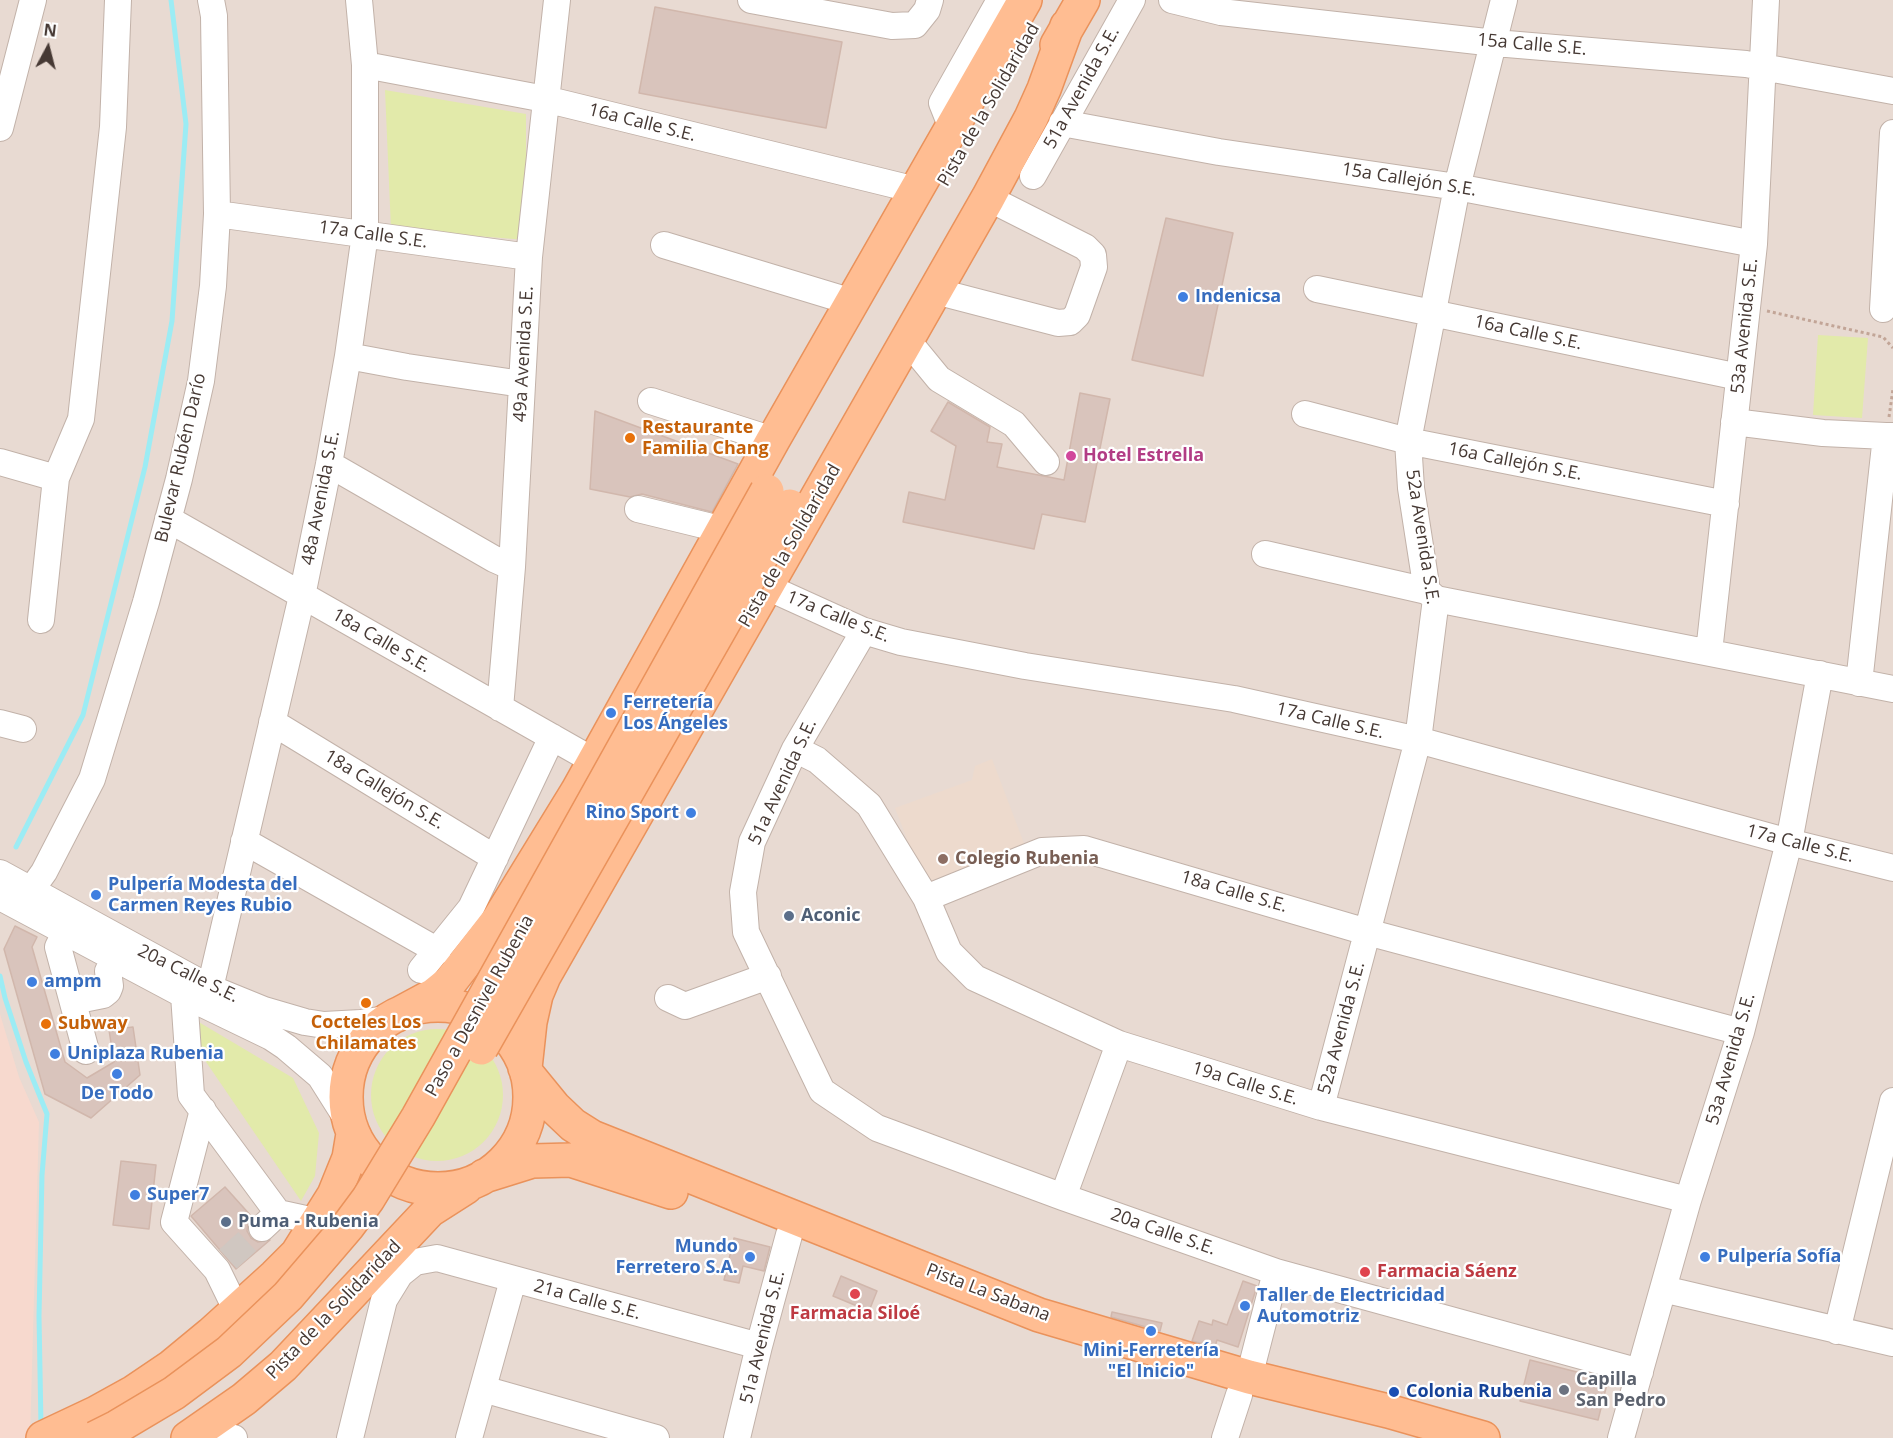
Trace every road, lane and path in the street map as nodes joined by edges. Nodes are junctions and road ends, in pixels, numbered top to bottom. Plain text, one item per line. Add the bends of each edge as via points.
1 (33, 0) edge
2 (118, 0) edge
3 (212, 0) edge
4 (359, 0) edge
5 (557, 0) edge
6 (751, 0) edge
7 (930, 0) edge
8 (1000, 0) edge
9 (1025, 0) edge
10 (1049, 0) edge
11 (1132, 0) edge
12 (1172, 0) edge
13 (1504, 0) edge
14 (1766, 0) edge
15 (1075, 13) edge
16 (1495, 43) junction
17 (365, 65) junction
18 (1763, 67) junction
19 (1893, 91) edge
20 (545, 99) junction
21 (1062, 123) junction
22 (0, 128) edge
23 (952, 129) junction
24 (1893, 133) edge
25 (1033, 176) dead end
26 (1457, 187) junction
27 (916, 190) junction
28 (988, 198) junction
29 (217, 214) junction
30 (365, 234) junction
31 (1754, 244) junction
32 (664, 245) dead end
33 (529, 257) junction
34 (1317, 289) dead end
35 (935, 291) junction
36 (852, 302) junction
37 (1747, 307) junction
38 (1883, 309) dead end
39 (1432, 313) junction
40 (907, 340) junction
41 (1893, 348) edge
42 (348, 356) junction
43 (1739, 378) junction
44 (522, 384) junction
45 (1893, 389) edge
46 (651, 401) dead end
47 (1305, 414) dead end
48 (1734, 423) junction
49 (1889, 436) edge
50 (773, 440) junction
51 (1408, 441) junction
52 (0, 462) edge
53 (1046, 462) dead end
54 (329, 464) junction
55 (56, 478) junction
56 (779, 498) junction
57 (1726, 504) junction
58 (638, 509) dead end
59 (168, 519) junction
60 (724, 530) junction
61 (1265, 554) dead end
62 (512, 567) junction
63 (766, 587) junction
64 (1432, 595) junction
65 (302, 596) junction
66 (40, 620) dead end
67 (864, 631) junction
68 (1709, 652) junction
69 (1820, 674) junction
70 (1859, 683) junction
71 (1893, 689) edge
72 (500, 708) junction
73 (272, 722) junction
74 (552, 737) junction
75 (1418, 740) junction
76 (795, 749) junction
77 (594, 761) junction
78 (244, 841) junction
79 (1789, 842) junction
80 (495, 858) junction
81 (1893, 868) edge
82 (0, 873) edge
83 (31, 890) junction
84 (0, 897) edge
85 (926, 898) junction
86 (1367, 932) junction
87 (65, 933) junction
88 (115, 959) junction
89 (768, 976) junction
90 (210, 988) junction
91 (184, 995) junction
92 (668, 998) dead end
93 (73, 1001) junction
94 (393, 1017) junction
95 (1741, 1032) junction
96 (1119, 1044) junction
97 (86, 1051) dead end
98 (526, 1071) junction
99 (1893, 1101) edge
100 (1321, 1107) junction
101 (203, 1110) junction
102 (351, 1128) junction
103 (481, 1178) junction
104 (1063, 1197) junction
105 (1688, 1200) junction
106 (319, 1222) junction
107 (789, 1236) junction
108 (1276, 1272) junction
109 (513, 1280) junction
110 (1663, 1289) junction
111 (237, 1311) junction
112 (1837, 1331) junction
113 (1893, 1343) edge
114 (759, 1346) junction
115 (1640, 1372) junction
116 (1244, 1386) junction
117 (483, 1389) junction
118 (196, 1433) edge
119 (43, 1438) edge
120 (95, 1438) edge
121 (139, 1438) edge
122 (234, 1438) edge
123 (350, 1438) edge
124 (469, 1438) edge
125 (656, 1438) edge
126 (737, 1438) edge
127 (1225, 1438) edge
128 (1406, 1438) edge
129 (1483, 1438) edge
130 (1621, 1438) edge

1 - 22 street
2 - 55 street via 113,128 81,419
3 - 29 street, Bulevar Rubén Darío
4 - 17 street, 48a Avenida S.E.
5 - 20 street, 49a Avenida S.E.
6 - 7 street via 892,26 915,25
8 - 23 street via 942,103
9 - 23 main road, Pista de la Solidaridad
10 - 56 main road, Pista de la Solidaridad via 822,392
11 - 21 street, 51a Avenida S.E.
12 - 16 street, 15a Calle S.E. via 1221,12
13 - 16 street, 52a Avenida S.E.
14 - 18 street, 53a Avenida S.E.
15 - 28 main road, Pista de la Solidaridad via 1031,118
15 - 56 main road, Pista de la Solidaridad
16 - 18 street, 15a Calle S.E.
16 - 26 street, 52a Avenida S.E.
17 - 20 street, 16a Calle S.E.
17 - 30 street, 48a Avenida S.E.
18 - 19 street, 15a Calle S.E.
18 - 31 street, 53a Avenida S.E.
20 - 27 street, 16a Calle S.E.
20 - 33 street, 49a Avenida S.E.
21 - 25 street, 51a Avenida S.E.
21 - 26 street, 15a Callejón S.E. via 1219,152
23 - 27 main road, Pista de la Solidaridad
24 - 38 street
26 - 31 street, 15a Callejón S.E.
26 - 39 street, 52a Avenida S.E.
27 - 36 main road, Pista de la Solidaridad
28 - 35 main road, Pista de la Solidaridad
28 - 35 street via 1085,247 1093,255 1094,267 1077,315 1070,322 1058,323
29 - 30 street, 17a Calle S.E.
29 - 59 street, Bulevar Rubén Darío via 201,381
30 - 33 street, 17a Calle S.E.
30 - 42 street, 48a Avenida S.E.
31 - 37 street, 53a Avenida S.E.
32 - 36 street
33 - 44 street, 49a Avenida S.E.
34 - 39 street, 16a Calle S.E.
35 - 40 main road, Pista de la Solidaridad
36 - 50 main road, Pista de la Solidaridad
37 - 41 path via 1882,337
37 - 43 street, 53a Avenida S.E.
39 - 43 street, 16a Calle S.E.
39 - 51 street, 52a Avenida S.E.
40 - 53 street via 939,379 1014,424
40 - 63 main road, Pista de la Solidaridad
42 - 44 street
42 - 54 street, 48a Avenida S.E.
43 - 48 street, 53a Avenida S.E.
44 - 62 street, 49a Avenida S.E.
45 - 49 path
46 - 50 street
47 - 51 street, 16a Callejón S.E.
48 - 49 street
48 - 57 street, 53a Avenida S.E.
49 - 70 street
50 - 60 main road, Pista de la Solidaridad
51 - 57 street, 16a Callejón S.E.
51 - 64 street, 52a Avenida S.E. via 1411,488
52 - 55 street
54 - 62 street
54 - 65 street, 48a Avenida S.E.
55 - 66 street
56 - 120 main road, Paso a Desnivel Rubenia, bridge via 431,1093 348,1226 288,1296 229,1352 164,1399
56 - 121 main road, Paso a Desnivel Rubenia, bridge via 460,1087 392,1202 345,1265 264,1348 212,1390
57 - 68 street, 53a Avenida S.E.
58 - 60 street
59 - 65 street, 18a Calle S.E.
59 - 83 street, Bulevar Rubén Darío via 92,778
60 - 77 main road, Pista de la Solidaridad
61 - 64 street
62 - 72 street, 49a Avenida S.E.
63 - 67 street, 17a Calle S.E.
63 - 98 main road, Pista de la Solidaridad via 544,976 530,1022
64 - 68 street
64 - 75 street, 52a Avenida S.E.
65 - 72 street, 18a Calle S.E.
65 - 73 street, 48a Avenida S.E.
67 - 75 street, 17a Calle S.E. via 1025,666 1234,699
67 - 76 street, 51a Avenida S.E.
68 - 69 street
69 - 70 street
69 - 79 street, 53a Avenida S.E.
70 - 71 street
72 - 74 street, 18a Calle S.E.
73 - 78 street, 48a Avenida S.E.
73 - 80 street, 18a Callejón S.E.
74 - 77 street, 18a Calle S.E.
74 - 80 street
75 - 79 street, 17a Calle S.E.
75 - 86 street, 52a Avenida S.E.
76 - 85 street via 817,760 869,805
76 - 89 street, 51a Avenida S.E. via 752,842 743,892 746,932
77 - 94 main road, Pista de la Solidaridad via 499,919 450,982
78 - 80 street via 429,961 471,908
78 - 90 street, 48a Avenida S.E.
79 - 81 street, 17a Calle S.E.
79 - 95 street, 53a Avenida S.E.
82 - 83 street, 20a Calle S.E.
83 - 90 street, 20a Calle S.E.
84 - 87 street, 20a Calle S.E.
85 - 86 street, 18a Calle S.E. via 1042,851 1084,849
85 - 96 street, 19a Calle S.E. via 949,952 975,978
86 - 95 street, 18a Calle S.E.
86 - 100 street, 52a Avenida S.E.
87 - 88 street, 20a Calle S.E.
87 - 93 street via 58,947
88 - 91 street, 20a Calle S.E.
88 - 93 street via 108,971 108,991
89 - 92 street via 685,1006
89 - 104 street, 20a Calle S.E. via 822,1091 877,1128
90 - 94 street, 20a Calle S.E. via 305,1022 347,1024
91 - 101 street via 191,1095
91 - 102 street, 20a Calle S.E. via 271,1037 298,1055 324,1081
93 - 97 street
94 - 98 main road via 431,1006 468,1010 500,1029
94 - 102 main road via 368,1037 352,1063 346,1092
95 - 105 street, 53a Avenida S.E.
96 - 100 street, 19a Calle S.E.
96 - 104 street
98 - 103 main road via 530,1106 525,1127 509,1155
98 - 116 main road, Pista La Sabana via 554,1107 592,1137 1039,1315
99 - 112 street
100 - 105 street, 19a Calle S.E.
101 - 106 street via 270,1220
101 - 111 street via 174,1222 222,1264
102 - 103 main road via 373,1162 402,1181 436,1189
102 - 106 main road via 349,1158 342,1179
103 - 107 main road, Pista La Sabana via 532,1161 570,1160 645,1182
103 - 118 main road, Pista de la Solidaridad via 430,1210 283,1366
104 - 108 street, 20a Calle S.E.
105 - 110 street, 53a Avenida S.E.
106 - 111 main road via 297,1254
107 - 114 street, 51a Avenida S.E.
107 - 116 main road, Pista La Sabana via 1036,1331
108 - 115 street, 20a Calle S.E.
108 - 116 street
109 - 114 street, 21a Calle S.E.
109 - 117 street
109 - 123 street, 21a Calle S.E. via 437,1258 415,1262 400,1274 384,1300
110 - 112 street
110 - 115 street, 53a Avenida S.E.
111 - 119 main road via 171,1367 134,1392
112 - 113 street
114 - 126 street, 51a Avenida S.E.
115 - 130 street, 53a Avenida S.E.
116 - 127 street
116 - 128 main road, Pista La Sabana
116 - 129 main road, Pista La Sabana via 1388,1412
117 - 124 street
117 - 125 street
118 - 122 street

